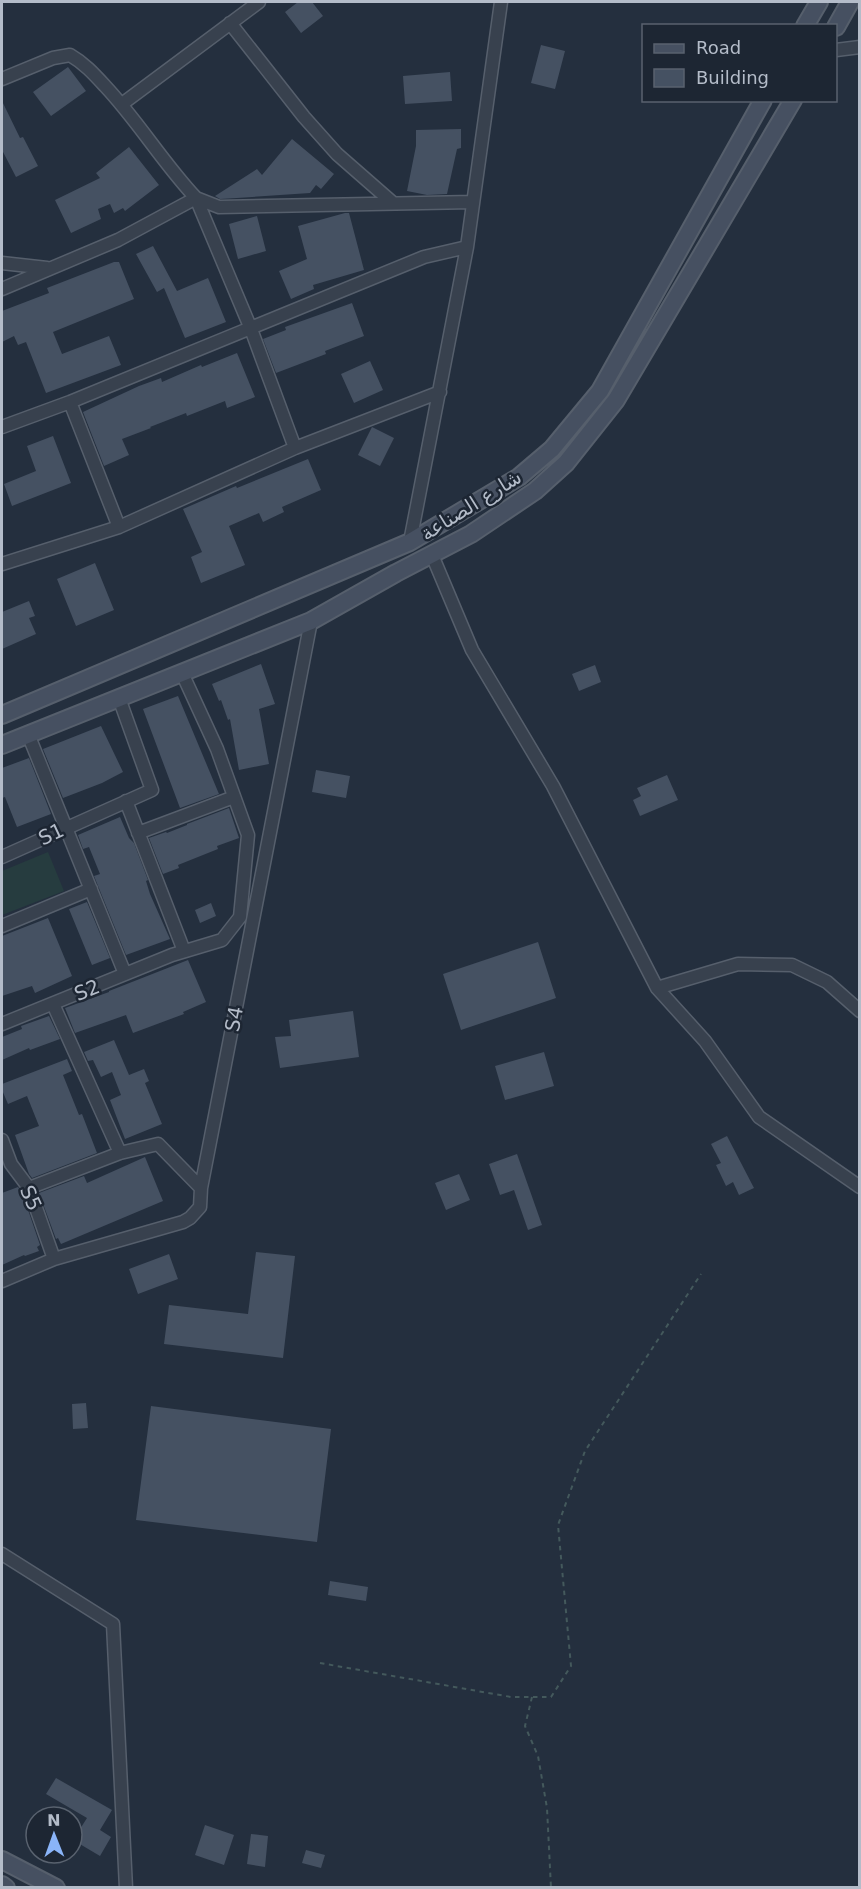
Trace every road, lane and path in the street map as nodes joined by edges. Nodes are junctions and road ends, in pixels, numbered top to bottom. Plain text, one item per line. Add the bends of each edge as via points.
1 (259, 2) edge
2 (501, 2) edge
3 (819, 2) edge
4 (850, 2) edge
5 (230, 23) junction
6 (806, 24) edge
7 (837, 25) edge
8 (860, 47) edge
9 (837, 50) edge
10 (2, 80) edge
11 (762, 102) edge
12 (792, 102) edge
13 (122, 104) junction
14 (196, 198) junction
15 (473, 202) junction
16 (393, 203) junction
17 (467, 247) junction
18 (2, 263) edge
19 (49, 268) junction
20 (2, 289) edge
21 (251, 329) junction
22 (440, 392) junction
23 (70, 402) junction
24 (2, 428) edge
25 (295, 448) junction
26 (119, 527) junction
27 (410, 542) junction
28 (432, 555) junction
29 (2, 564) edge
30 (310, 621) junction
31 (182, 674) junction
32 (119, 698) junction
33 (2, 715) edge
34 (28, 734) junction
35 (2, 745) edge
36 (234, 797) junction
37 (126, 801) junction
38 (66, 827) junction
39 (138, 833) junction
40 (2, 857) edge
41 (91, 889) junction
42 (2, 926) edge
43 (184, 951) junction
44 (125, 974) junction
45 (657, 988) junction
46 (53, 1004) junction
47 (860, 1011) edge
48 (2, 1024) edge
49 (2, 1140) edge
50 (120, 1154) junction
51 (6, 1165) edge
52 (860, 1187) edge
53 (29, 1188) junction
54 (201, 1188) junction
55 (54, 1259) junction
56 (701, 1274) dead end
57 (2, 1281) edge
58 (2, 1554) edge
59 (320, 1663) dead end
60 (532, 1697) junction
61 (2, 1860) edge
62 (2, 1885) edge
63 (6, 1887) edge
64 (56, 1887) edge
65 (126, 1887) edge
66 (551, 1887) edge

1 - 5 street
2 - 15 street
3 - 6 main road
4 - 7 main road
5 - 13 street
5 - 16 street via 330,147
8 - 9 street
10 - 13 street via 53,58 70,55 83,63
11 - 27 main road, شارع الصناعة via 600,391 552,449 519,477
12 - 28 main road, شارع الصناعة via 609,409 566,463 535,491
13 - 14 street
14 - 16 street via 219,207
14 - 19 street via 118,240
14 - 21 street
15 - 16 street
15 - 17 street
17 - 21 street via 424,257
17 - 22 street
18 - 19 street
19 - 20 street
21 - 23 street
21 - 25 street
22 - 25 street
22 - 27 street
23 - 24 street
23 - 26 street
25 - 26 street
26 - 29 street
27 - 33 main road, شارع الصناعة
28 - 30 main road, شارع الصناعة
28 - 45 street via 472,650 553,786
30 - 31 main road, شارع الصناعة
30 - 54 street, S4
31 - 32 main road, شارع الصناعة
31 - 36 street, S2 via 217,749
32 - 34 main road, شارع الصناعة
32 - 37 street, S1 via 152,790
34 - 35 main road, شارع الصناعة
34 - 38 street
36 - 39 street
36 - 43 street, S2 via 248,835 240,917 222,940
37 - 38 street, S1
37 - 39 street
38 - 40 street, S1
38 - 41 street
39 - 43 street
41 - 42 street
41 - 44 street
43 - 44 street, S2
44 - 46 street, S2
45 - 47 street via 738,964 792,965 827,982
45 - 52 street via 705,1041 759,1117
46 - 48 street, S2
46 - 50 street
49 - 51 street, S5
50 - 53 street
50 - 54 street via 159,1144
51 - 53 street, S5
53 - 55 street, S5
54 - 55 street, S4 via 200,1207 183,1222
55 - 57 street, S4
56 - 60 path via 585,1451 558,1525 571,1666 550,1697
58 - 65 street via 113,1624
59 - 60 path via 511,1698
60 - 66 path via 525,1726 538,1756 547,1808
61 - 64 main road
62 - 63 main road

